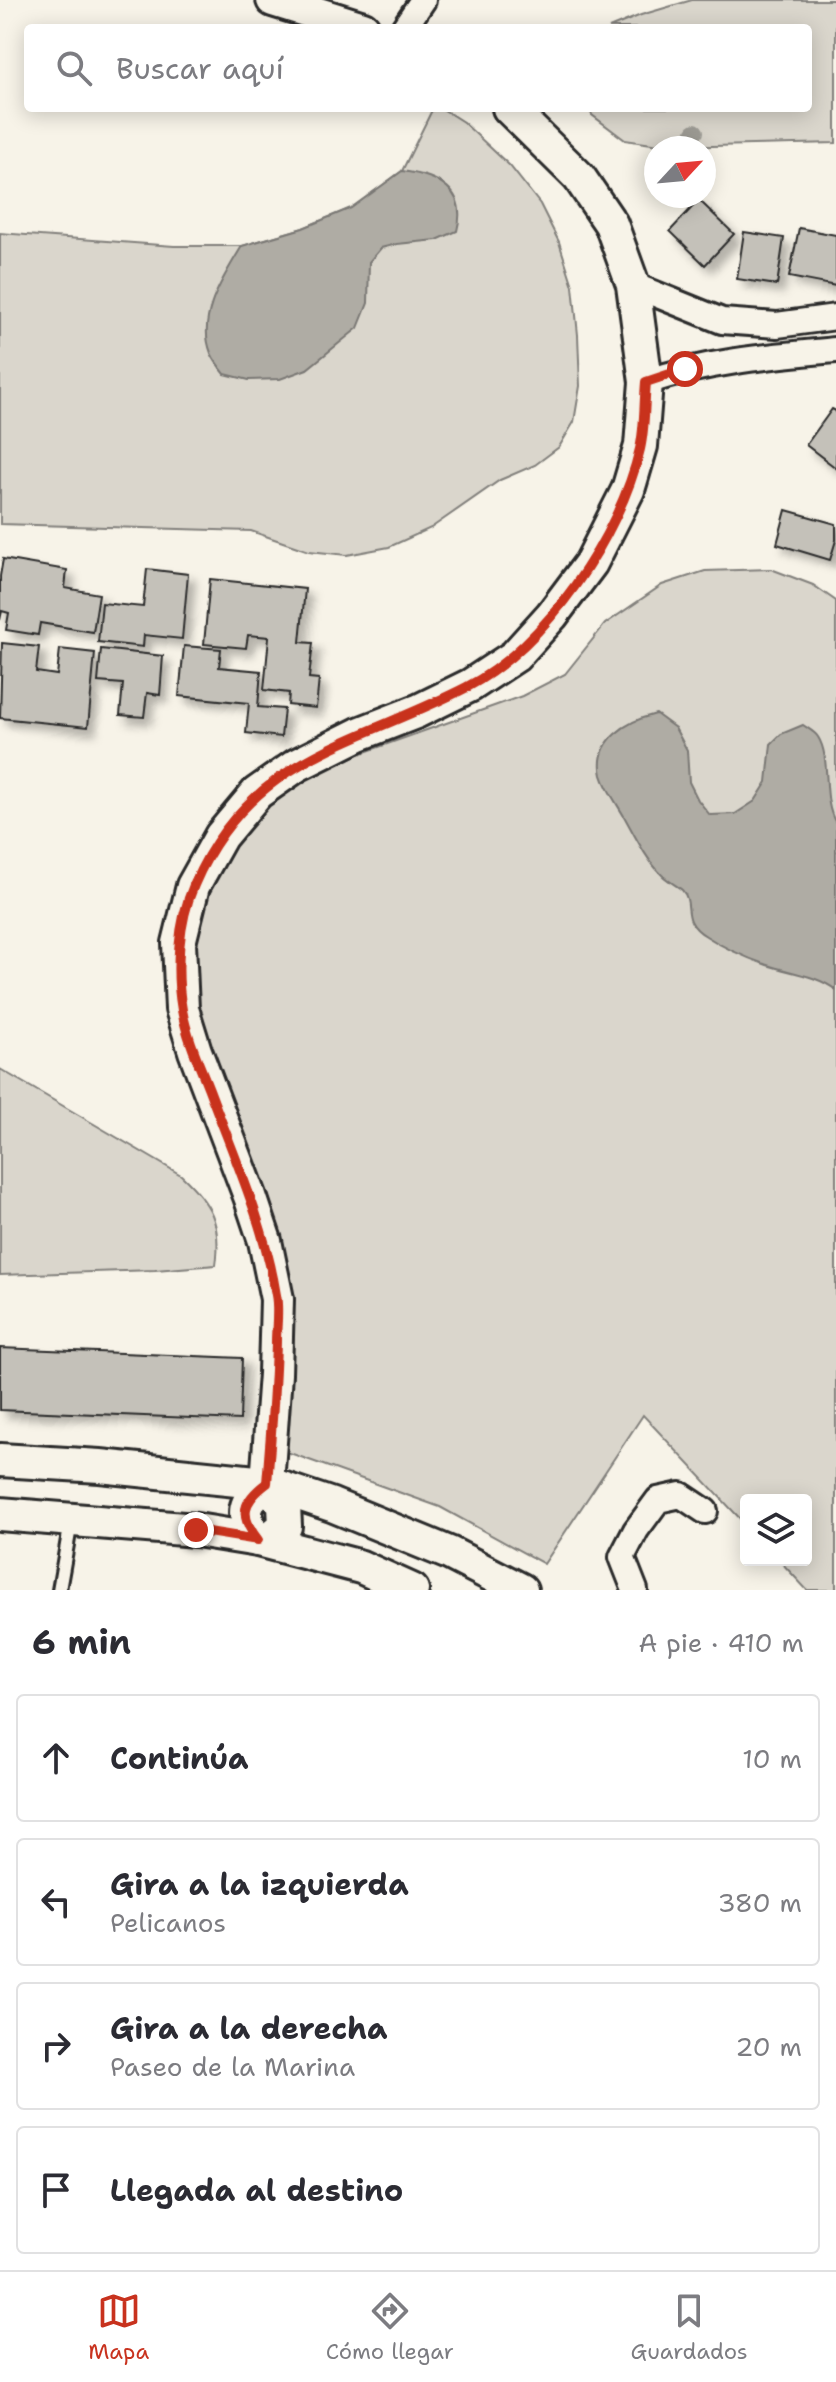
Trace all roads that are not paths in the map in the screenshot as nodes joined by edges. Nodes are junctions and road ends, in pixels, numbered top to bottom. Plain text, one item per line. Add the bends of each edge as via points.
1 (273, 0) edge
2 (423, 0) edge
3 (350, 24) edge
4 (407, 24) edge
5 (513, 112) edge
6 (633, 285) junction
7 (836, 317) edge
8 (722, 321) junction
9 (836, 350) edge
10 (724, 362) junction
11 (646, 382) junction
12 (0, 1460) edge
13 (267, 1483) junction
14 (705, 1511) dead end
15 (0, 1514) edge
16 (71, 1518) junction
17 (258, 1540) junction
18 (59, 1590) edge
19 (412, 1590) edge
20 (521, 1590) edge
21 (635, 1590) edge

1 - 3 street
2 - 4 street
5 - 6 street via 579,177 611,224
6 - 8 street
6 - 11 street
7 - 8 street via 777,325
8 - 10 street
9 - 10 street
10 - 11 street
11 - 13 street via 641,446 628,490 591,563 552,615 515,656 471,685 297,765 257,793 221,836 193,886 179,943 182,1009 265,1241 277,1299
12 - 13 street
13 - 17 street via 284,1505 285,1526
13 - 20 street via 449,1553
14 - 21 street via 681,1495 658,1500 622,1557
15 - 16 street
16 - 17 street
16 - 18 lane
17 - 19 street via 361,1567

